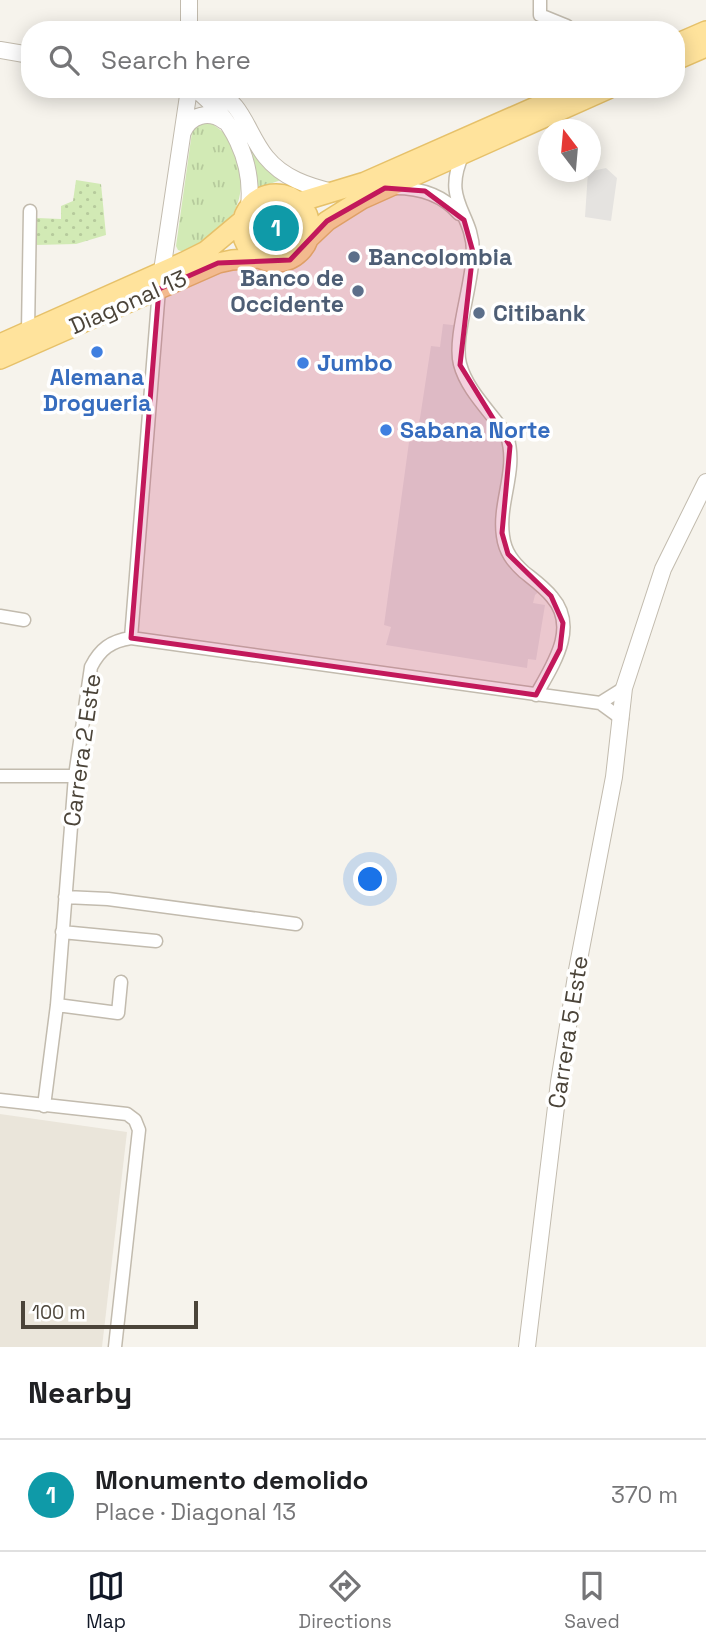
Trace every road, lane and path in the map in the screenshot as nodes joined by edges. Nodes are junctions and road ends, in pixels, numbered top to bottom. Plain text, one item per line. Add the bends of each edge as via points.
1 (189, 0) edge
2 (540, 0) edge
3 (189, 21) edge
4 (555, 21) edge
5 (706, 31) edge
6 (685, 40) edge
7 (706, 47) edge
8 (0, 50) edge
9 (21, 54) edge
10 (685, 56) edge
11 (188, 98) edge
12 (205, 98) edge
13 (228, 98) edge
14 (554, 98) edge
15 (588, 98) edge
16 (226, 123) junction
17 (183, 132) junction
18 (464, 153) junction
19 (385, 188) junction
20 (333, 192) junction
21 (299, 202) junction
22 (30, 211) dead end
23 (246, 213) junction
24 (464, 220) junction
25 (309, 238) junction
26 (260, 258) junction
27 (160, 280) junction
28 (28, 331) junction
29 (0, 344) edge
30 (0, 359) edge
31 (706, 482) edge
32 (0, 616) edge
33 (24, 620) dead end
34 (131, 638) junction
35 (624, 688) junction
36 (536, 695) junction
37 (600, 703) junction
38 (622, 719) junction
39 (0, 776) edge
40 (75, 776) junction
41 (65, 897) junction
42 (296, 924) dead end
43 (62, 932) junction
44 (156, 941) dead end
45 (121, 982) dead end
46 (57, 1005) junction
47 (0, 1100) edge
48 (44, 1106) junction
49 (115, 1347) edge
50 (527, 1347) edge

1 - 3 street
2 - 4 street via 540,15
5 - 6 main road
7 - 10 main road
8 - 9 street
11 - 17 street
12 - 16 street
13 - 20 street via 276,167 307,186
14 - 20 main road
15 - 18 main road
16 - 17 street via 219,117 201,115 186,124
16 - 23 street via 247,162 251,189
17 - 27 street
18 - 19 main road
18 - 24 street via 455,189
19 - 24 street via 425,191 442,199
19 - 25 main road via 342,210
20 - 21 main road
21 - 23 main road via 273,194 260,198
21 - 25 main road via 310,222
22 - 28 street
23 - 26 main road via 245,242
23 - 27 main road, Diagonal 13 via 206,251
24 - 36 street via 473,252 459,343 460,365 510,446 502,533 508,554 558,604 563,623 560,649
25 - 26 main road via 290,260
26 - 27 main road, Diagonal 13 via 218,263
27 - 28 main road, Diagonal 13
27 - 30 main road, Diagonal 13
27 - 34 street
28 - 29 main road, Diagonal 13
31 - 35 street, Carrera 5 Este via 669,555
32 - 33 street
34 - 36 street
34 - 40 street, Carrera 2 Este via 108,645 91,667
35 - 37 street
35 - 38 street, Carrera 5 Este
36 - 37 street
37 - 38 street
38 - 50 street, Carrera 5 Este via 559,1082
39 - 40 street
40 - 41 street, Carrera 2 Este
41 - 42 street
41 - 43 street, Carrera 2 Este
43 - 44 street
43 - 46 street, Carrera 2 Este
45 - 46 street via 118,1013
46 - 48 street, Carrera 2 Este
47 - 48 street
48 - 49 street via 127,1114 139,1130

